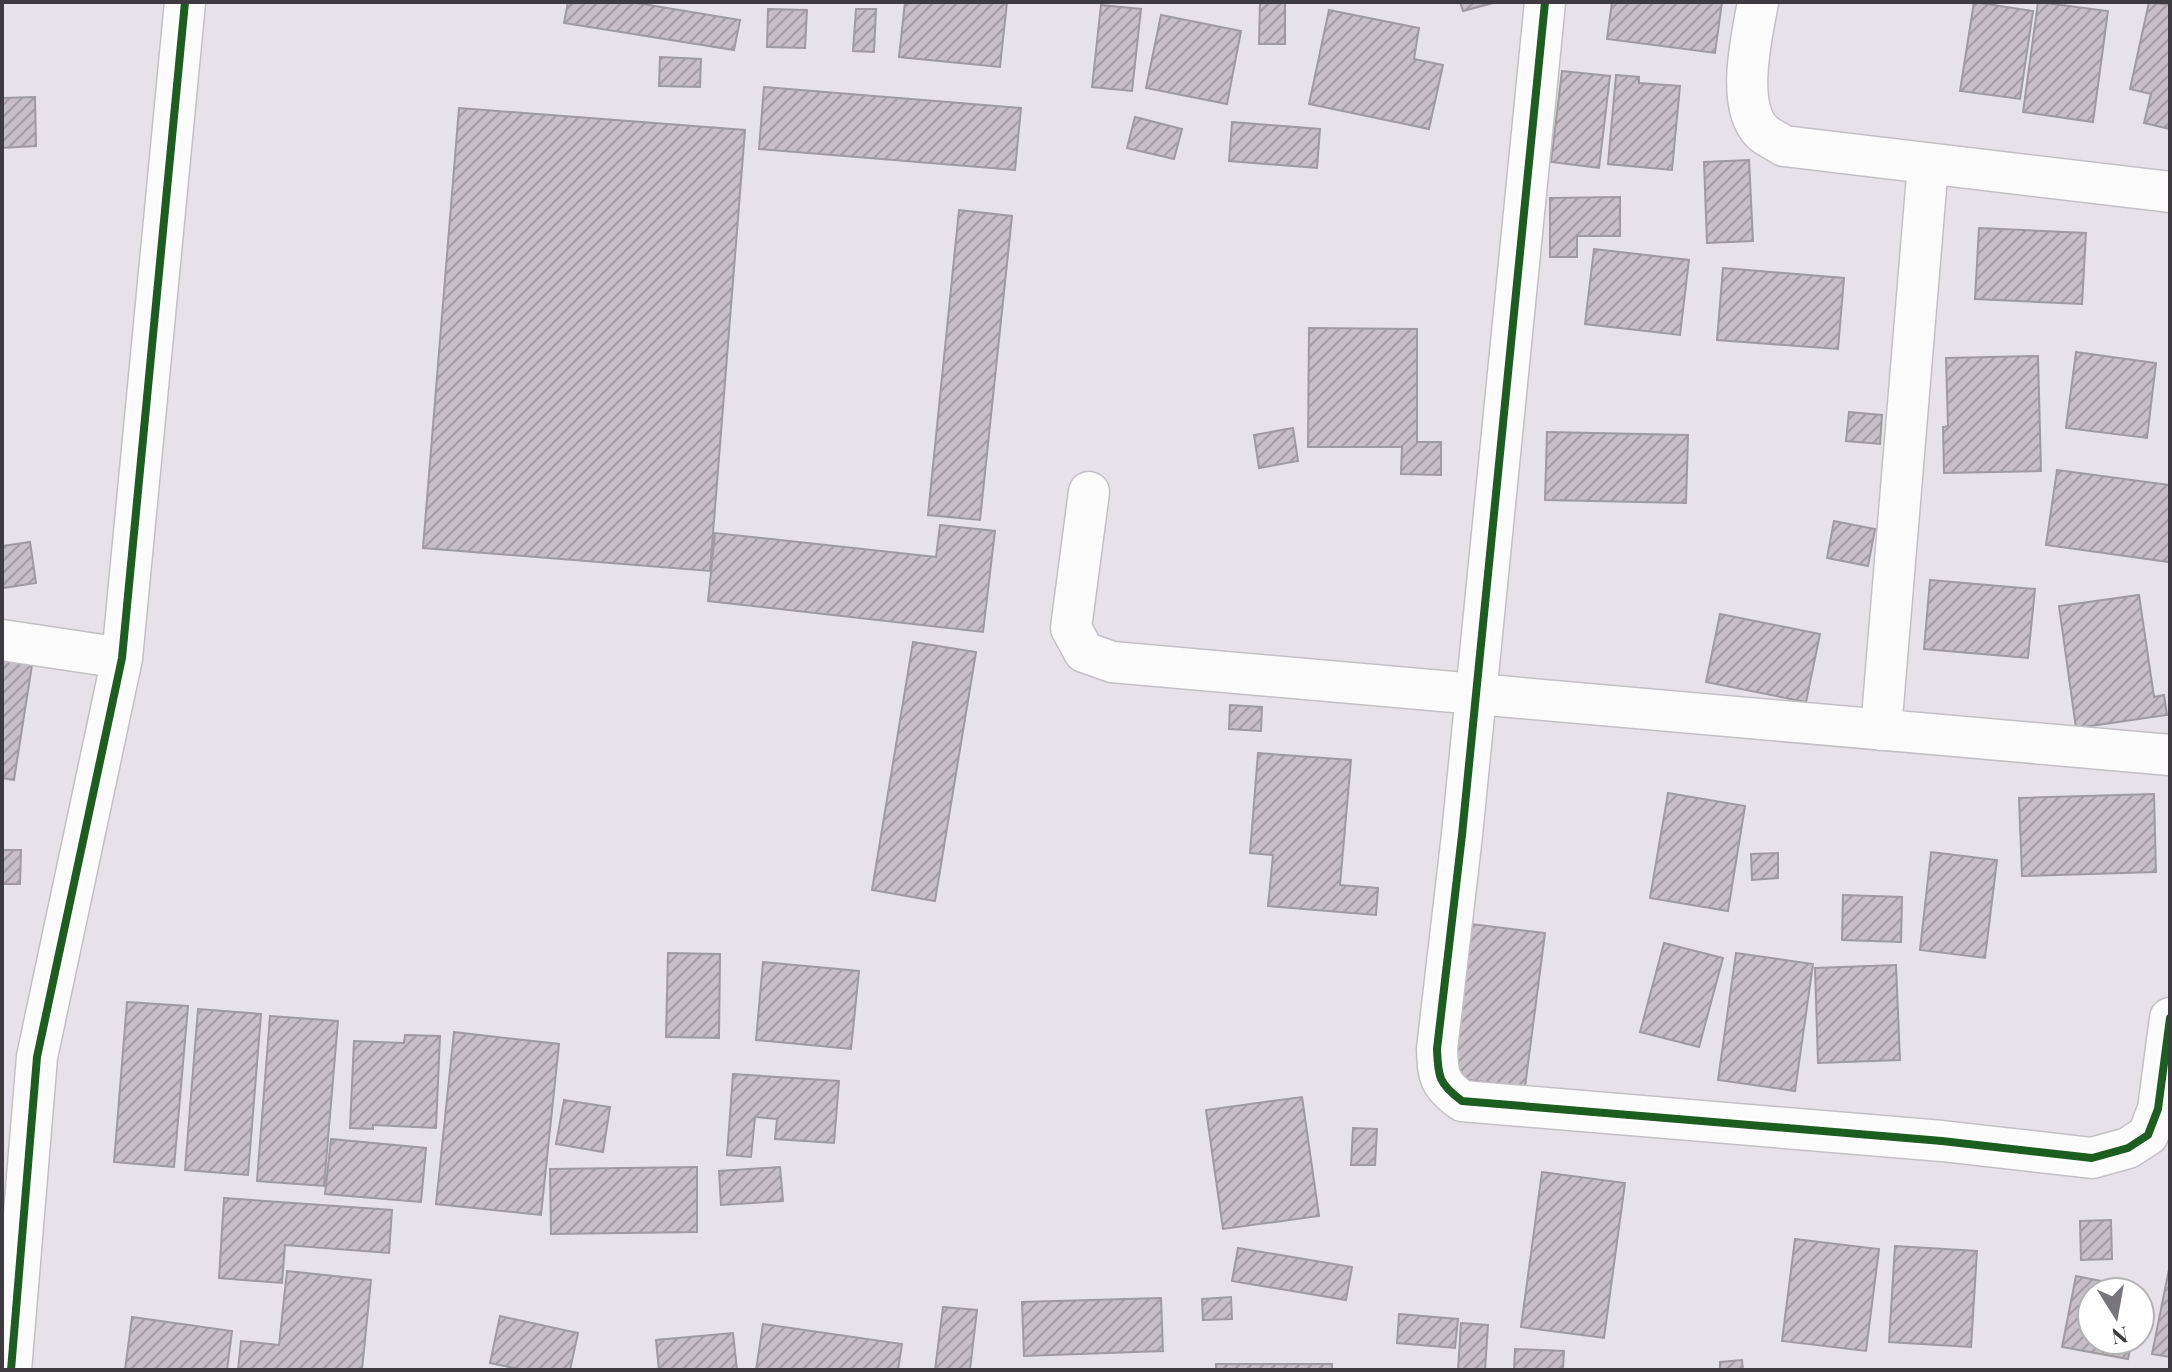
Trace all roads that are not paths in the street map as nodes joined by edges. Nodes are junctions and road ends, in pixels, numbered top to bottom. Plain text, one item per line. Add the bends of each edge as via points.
1 (185, 2) edge
2 (1545, 2) edge
3 (1758, 2) edge
4 (1928, 164) junction
5 (2170, 192) edge
6 (1089, 492) dead end
7 (2, 640) edge
8 (122, 658) junction
9 (1476, 696) junction
10 (1881, 730) junction
11 (2170, 755) edge
12 (2170, 1018) edge
13 (20, 1057) edge
14 (11, 1370) edge

1 - 8 street
2 - 9 street
3 - 4 street via 1748,64 1748,107 1761,131 1784,146
4 - 5 street
4 - 10 street
6 - 9 street via 1071,628 1084,652 1112,662
7 - 8 street
8 - 13 street
9 - 10 street
9 - 12 street via 1437,1049 1437,1073 1445,1088 1462,1101 2092,1158 2128,1148 2148,1135 2158,1109
10 - 11 street
13 - 14 street

